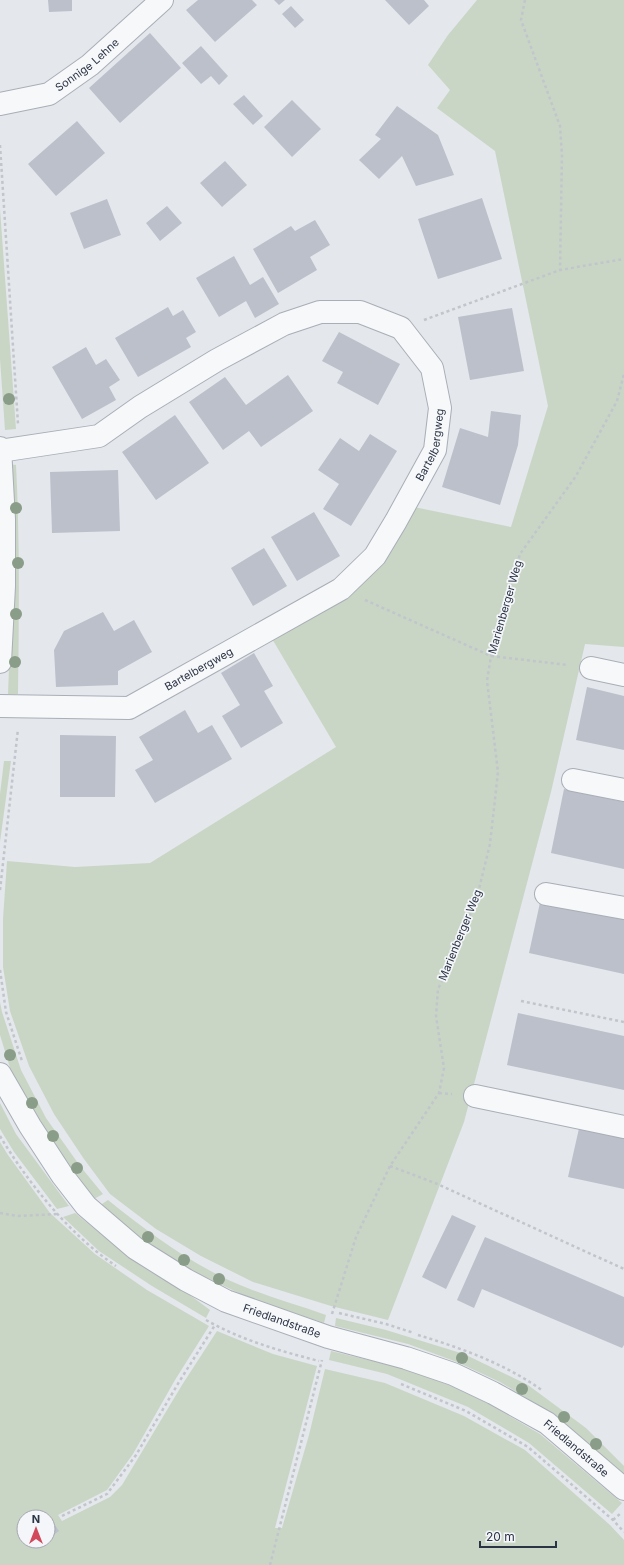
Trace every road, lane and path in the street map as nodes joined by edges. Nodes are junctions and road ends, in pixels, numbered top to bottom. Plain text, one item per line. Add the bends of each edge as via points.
1 (162, 0) edge
2 (525, 0) edge
3 (0, 104) edge
4 (624, 258) edge
5 (560, 270) junction
6 (401, 328) junction
7 (624, 374) edge
8 (0, 449) edge
9 (341, 589) junction
10 (491, 656) junction
11 (0, 662) edge
12 (591, 668) joint
13 (624, 675) edge
14 (0, 706) edge
15 (573, 780) dead end
16 (624, 790) edge
17 (546, 894) dead end
18 (624, 908) edge
19 (0, 970) edge
20 (521, 1001) dead end
21 (624, 1022) edge
22 (24, 1068) dead end
23 (0, 1074) edge
24 (475, 1096) dead end
25 (624, 1127) edge
26 (390, 1166) junction
27 (0, 1213) edge
28 (57, 1214) dead end
29 (624, 1269) edge
30 (226, 1301) junction
31 (332, 1311) dead end
32 (329, 1364) dead end
33 (394, 1381) dead end
34 (624, 1489) edge
35 (624, 1510) edge
36 (62, 1516) dead end
37 (614, 1520) junction
38 (624, 1532) edge
39 (270, 1565) edge

1 - 3 street, Sonnige Lehne via 90,64 49,94
2 - 5 path via 521,20 560,126
4 - 5 path
5 - 6 path
6 - 8 street via 360,312 320,312 284,324 218,360 140,407 99,436
6 - 9 street, Bartelbergweg via 432,368 440,408 435,450 375,556
7 - 10 path, Marienberger Weg via 617,401 576,476 520,554
8 - 11 street via 4,519
9 - 10 path
9 - 14 street, Bartelbergweg via 129,708
10 - 12 path
10 - 26 path, Marienberger Weg via 487,681 498,772 490,844 477,897 438,989 436,1016 444,1068 439,1093
12 - 13 street
15 - 16 street
17 - 18 street
19 - 22 path via 6,1012
20 - 21 path
23 - 30 street, Friedlandstraße via 30,1126 86,1206 135,1248
24 - 25 street
26 - 29 path via 435,1183
26 - 31 path, Marienberger Weg via 356,1237
27 - 28 path via 18,1216
30 - 34 street, Friedlandstraße via 328,1337 406,1358 453,1374 547,1423
30 - 36 path via 215,1325 136,1455 107,1494
32 - 39 path via 322,1362
33 - 37 path via 466,1412 528,1447
35 - 37 path
37 - 38 path

